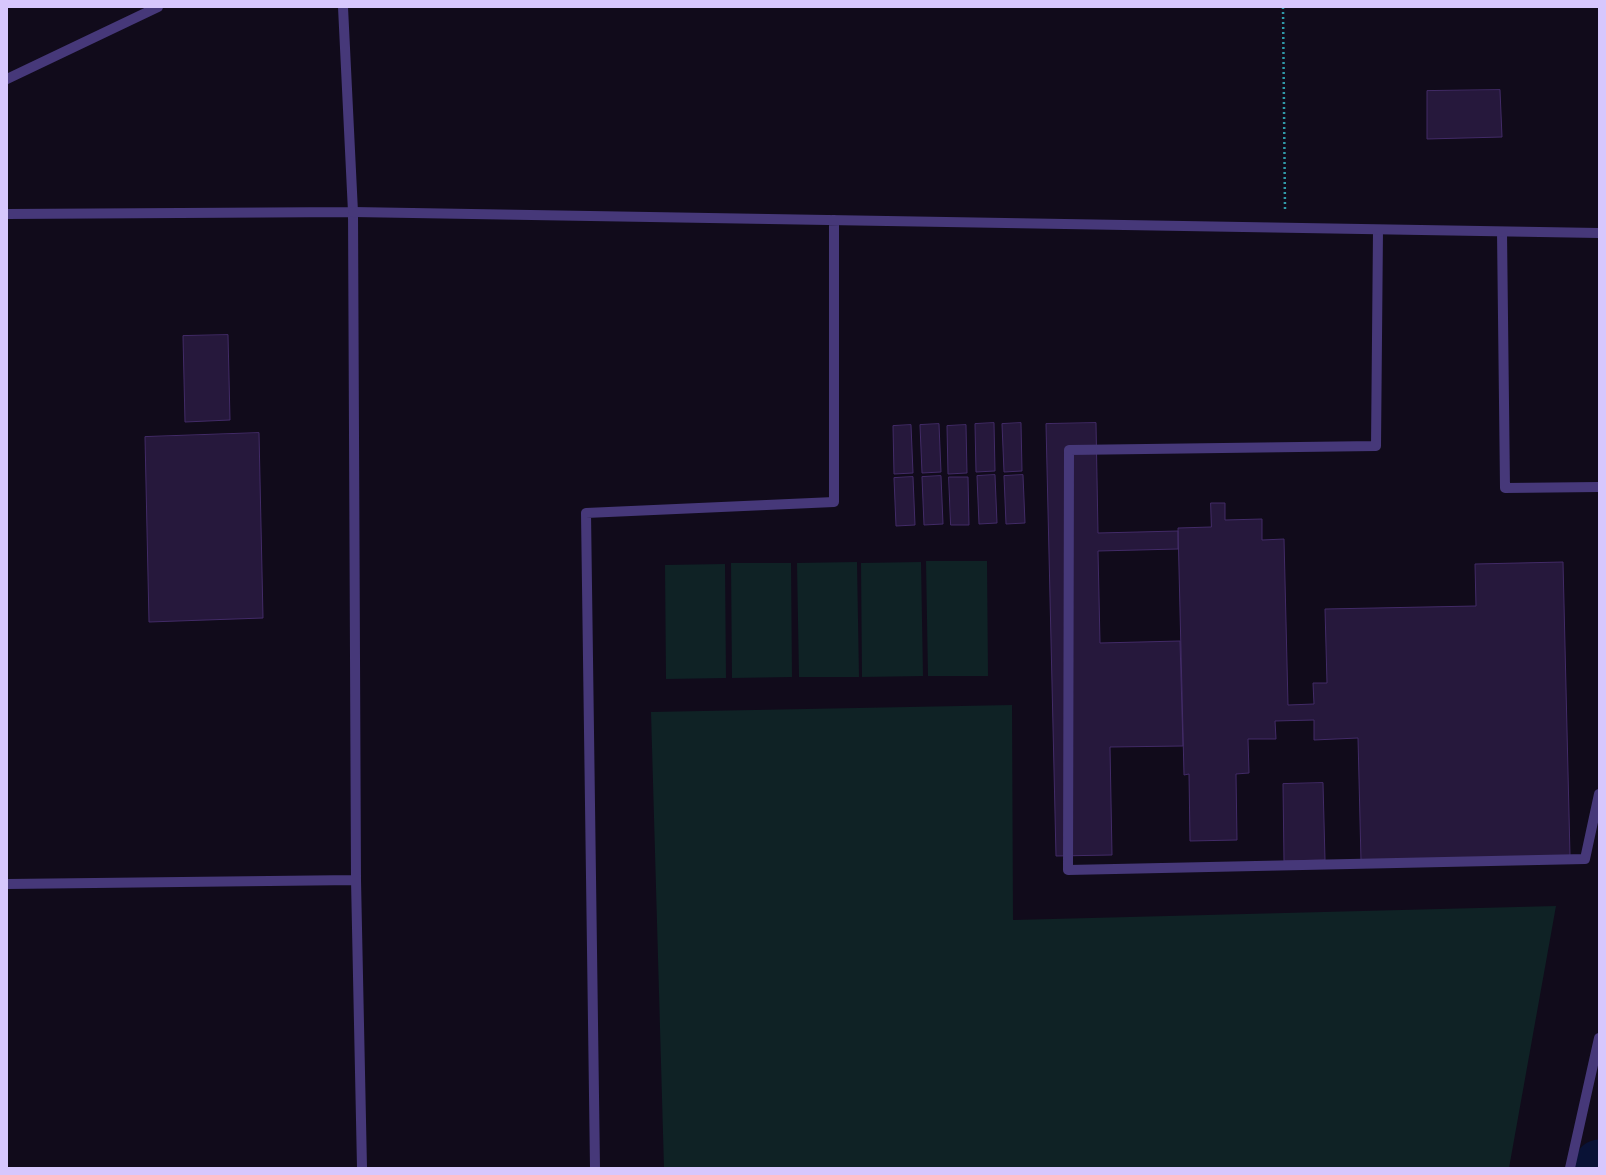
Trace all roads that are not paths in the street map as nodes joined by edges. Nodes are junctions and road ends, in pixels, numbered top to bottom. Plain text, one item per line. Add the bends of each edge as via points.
1 (158, 7) edge
2 (343, 7) edge
3 (7, 79) edge
4 (354, 212) junction
5 (7, 214) edge
6 (834, 220) junction
7 (1378, 230) junction
8 (1502, 232) junction
9 (1599, 233) edge
10 (1599, 487) edge
11 (1599, 794) edge
12 (356, 880) junction
13 (7, 884) edge
14 (1599, 1038) edge
15 (362, 1168) edge
16 (595, 1168) edge
17 (1570, 1168) edge

1 - 3 street
2 - 4 street
4 - 5 street
4 - 6 street
4 - 12 street
6 - 7 street
6 - 16 street via 834,502 586,513
7 - 8 street
7 - 11 street via 1376,446 1068,450 1068,870 1585,859
8 - 9 street
8 - 10 street via 1505,488
12 - 13 street
12 - 15 street
14 - 17 street

